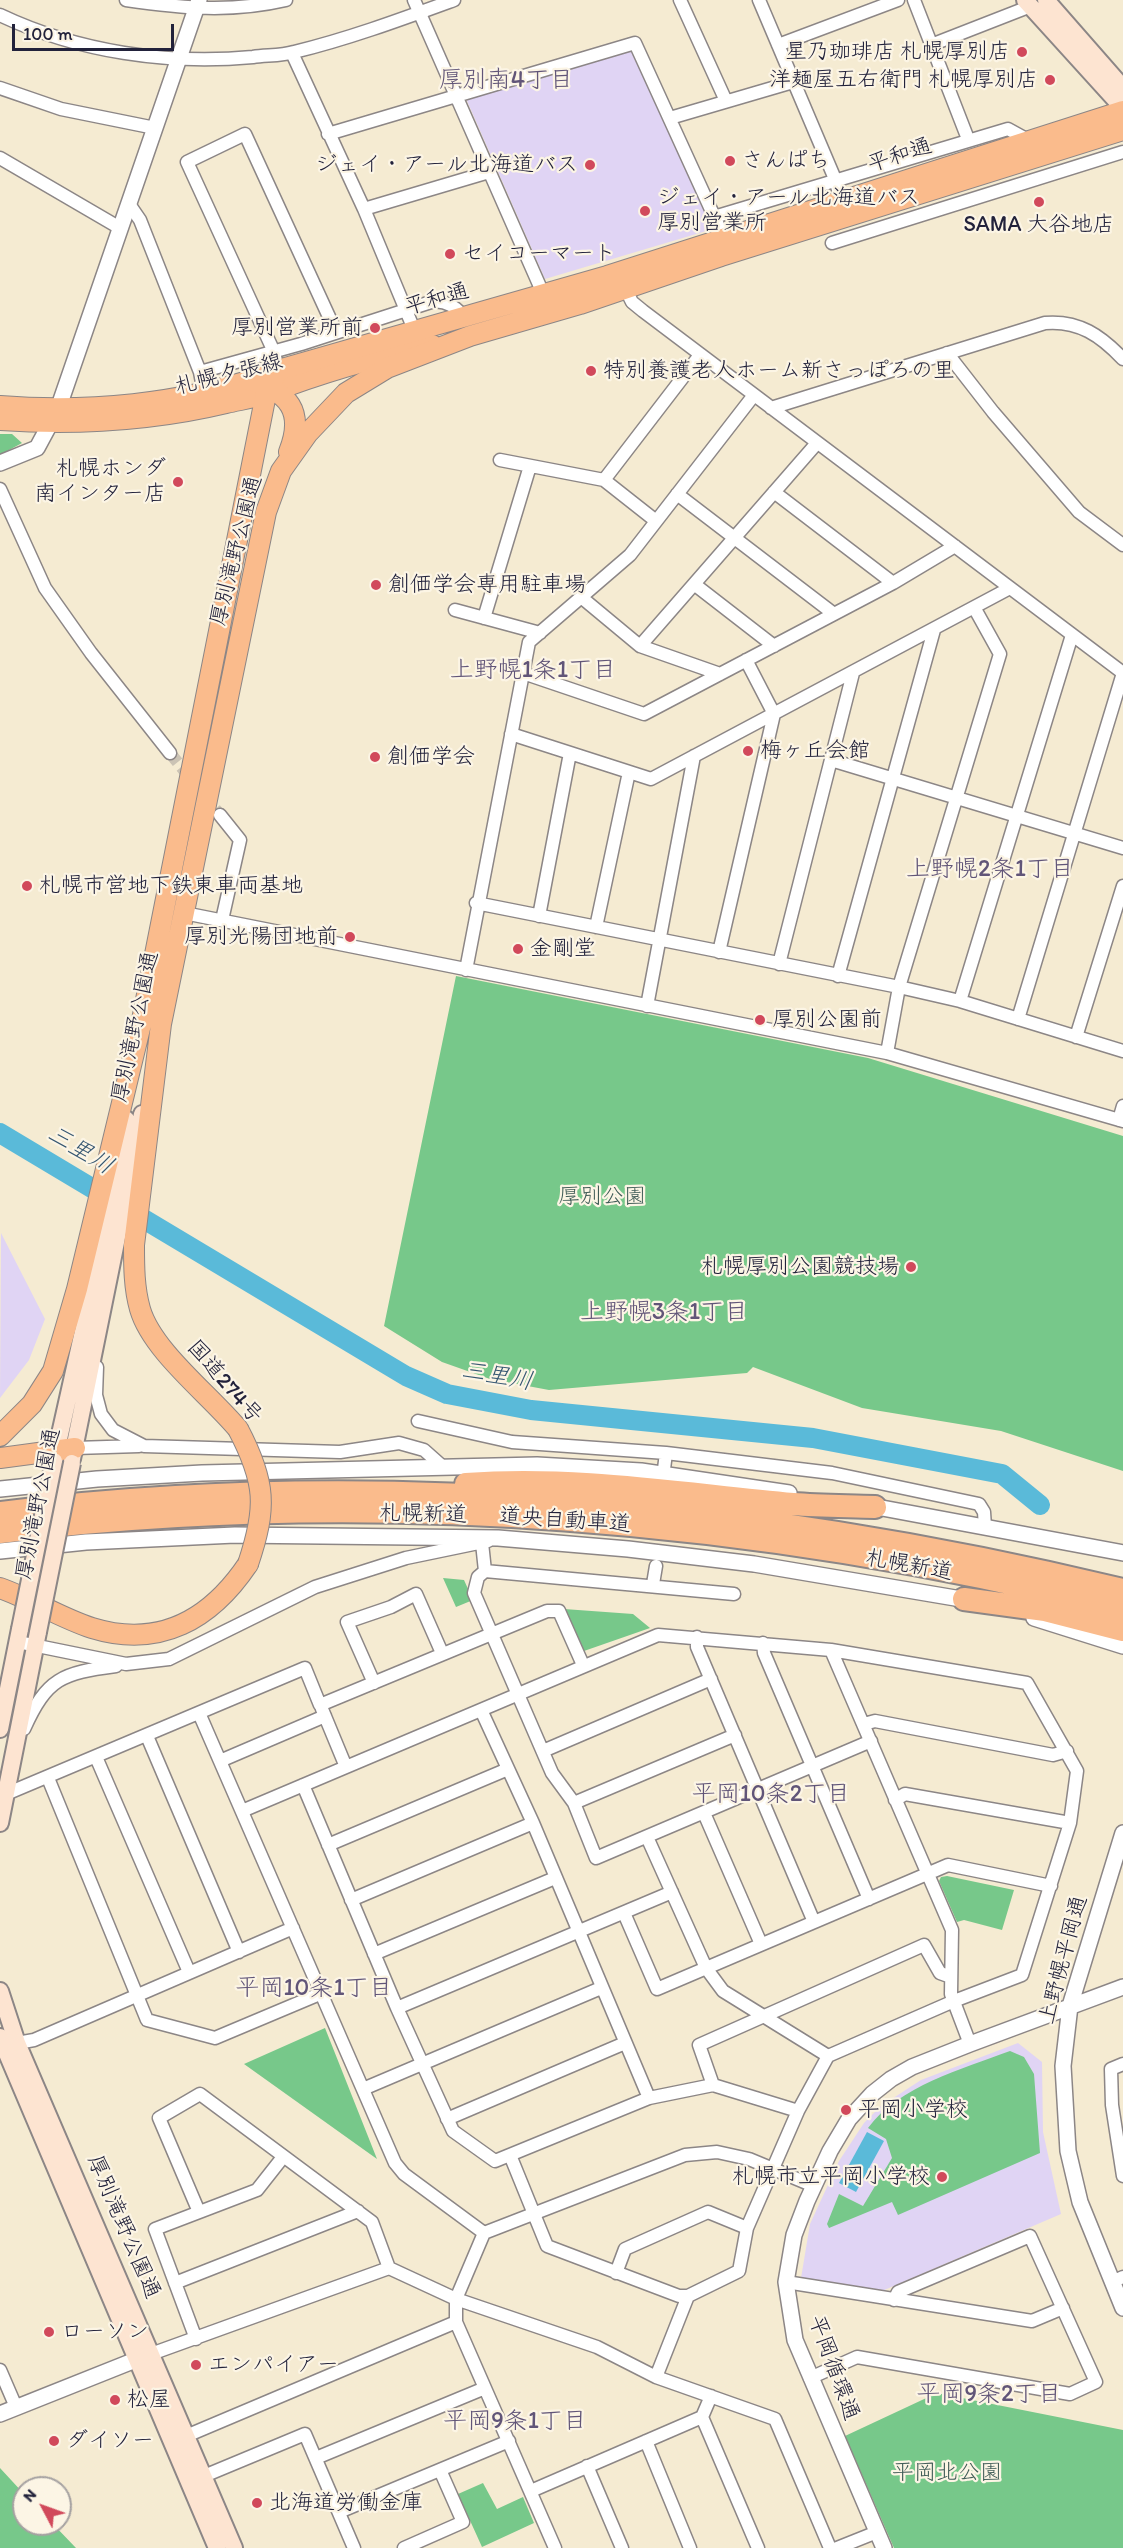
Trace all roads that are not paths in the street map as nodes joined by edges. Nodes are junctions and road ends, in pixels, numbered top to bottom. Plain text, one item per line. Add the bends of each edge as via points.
1 (126, 0) edge
2 (286, 0) edge
3 (414, 0) edge
4 (454, 0) edge
5 (680, 0) edge
6 (759, 0) edge
7 (898, 0) edge
8 (914, 0) edge
9 (1034, 2) edge
10 (197, 5) edge
11 (419, 13) junction
12 (0, 15) edge
13 (778, 45) junction
14 (931, 45) junction
15 (292, 53) junction
16 (177, 60) junction
17 (793, 82) junction
18 (0, 88) edge
19 (1123, 88) edge
20 (456, 96) junction
21 (726, 101) junction
22 (1123, 109) edge
23 (669, 118) junction
24 (155, 128) junction
25 (1123, 130) edge
26 (328, 134) junction
27 (968, 139) junction
28 (1028, 140) junction
29 (1123, 152) edge
30 (0, 158) edge
31 (489, 172) junction
32 (835, 179) junction
33 (129, 204) junction
34 (844, 208) junction
35 (364, 209) junction
36 (714, 217) junction
37 (120, 228) junction
38 (724, 238) junction
39 (832, 243) dead end
40 (621, 280) junction
41 (546, 303) junction
42 (408, 310) junction
43 (466, 330) junction
44 (336, 332) junction
45 (415, 332) junction
46 (947, 353) junction
47 (700, 355) junction
48 (1123, 359) edge
49 (200, 372) junction
50 (272, 379) junction
51 (204, 393) junction
52 (754, 395) junction
53 (0, 406) edge
54 (771, 408) junction
55 (54, 416) junction
56 (0, 420) edge
57 (817, 443) junction
58 (500, 460) dead end
59 (0, 463) edge
60 (530, 466) junction
61 (281, 471) junction
62 (604, 480) junction
63 (0, 489) edge
64 (774, 492) junction
65 (677, 494) junction
66 (656, 521) junction
67 (734, 538) junction
68 (1123, 544) edge
69 (955, 546) junction
70 (893, 583) junction
71 (694, 584) junction
72 (1010, 588) junction
73 (581, 597) junction
74 (975, 609) junction
75 (455, 610) dead end
76 (834, 614) junction
77 (484, 618) junction
78 (934, 630) junction
79 (540, 633) junction
80 (1072, 634) junction
81 (640, 646) junction
82 (774, 646) junction
83 (746, 660) junction
84 (523, 673) junction
85 (853, 673) junction
86 (720, 674) junction
87 (774, 714) junction
88 (511, 734) junction
89 (170, 753) tunnel mouth
90 (570, 753) junction
91 (694, 756) junction
92 (831, 760) junction
93 (629, 772) junction
94 (892, 779) junction
95 (955, 797) junction
96 (220, 814) tunnel mouth
97 (1016, 814) junction
98 (1073, 833) junction
99 (1123, 848) edge
100 (1123, 886) edge
101 (476, 903) junction
102 (184, 913) junction
103 (539, 916) junction
104 (222, 920) junction
105 (596, 927) junction
106 (660, 940) junction
107 (719, 952) junction
108 (779, 964) junction
109 (465, 969) junction
110 (838, 975) junction
111 (899, 987) junction
112 (960, 1001) junction
113 (647, 1006) junction
114 (1018, 1019) junction
115 (151, 1022) junction
116 (1076, 1037) junction
117 (1123, 1051) edge
118 (887, 1053) junction
119 (1123, 1106) edge
120 (1121, 1121) edge
121 (129, 1142) junction
122 (104, 1234) junction
123 (98, 1330) junction
124 (418, 1421) dead end
125 (0, 1436) edge
126 (144, 1446) junction
127 (666, 1453) junction
128 (64, 1456) junction
129 (0, 1458) edge
130 (442, 1466) junction
131 (664, 1469) dead end
132 (0, 1489) edge
133 (339, 1493) junction
134 (875, 1507) junction
135 (0, 1513) edge
136 (985, 1527) junction
137 (0, 1532) edge
138 (498, 1538) junction
139 (482, 1543) junction
140 (0, 1551) edge
141 (1123, 1553) edge
142 (656, 1566) dead end
143 (485, 1570) junction
144 (653, 1584) junction
145 (0, 1588) edge
146 (1123, 1590) edge
147 (734, 1594) dead end
148 (964, 1599) junction
149 (1123, 1609) edge
150 (1123, 1630) edge
151 (492, 1634) junction
152 (19, 1636) junction
153 (697, 1637) junction
154 (36, 1638) junction
155 (763, 1643) junction
156 (1123, 1646) edge
157 (831, 1650) junction
158 (442, 1653) junction
159 (126, 1664) junction
160 (583, 1665) junction
161 (711, 1679) junction
162 (374, 1683) junction
163 (518, 1694) junction
164 (322, 1710) junction
165 (481, 1710) junction
166 (199, 1713) junction
167 (864, 1724) junction
168 (0, 1729) edge
169 (735, 1735) junction
170 (147, 1736) junction
171 (871, 1741) junction
172 (543, 1751) junction
173 (1068, 1751) junction
174 (13, 1756) junction
175 (96, 1757) junction
176 (220, 1761) junction
177 (346, 1767) junction
178 (812, 1767) junction
179 (508, 1769) junction
180 (48, 1778) junction
181 (303, 1785) junction
182 (758, 1790) junction
183 (6, 1794) junction
184 (895, 1800) junction
185 (574, 1803) junction
186 (242, 1811) junction
187 (704, 1812) junction
188 (0, 1823) edge
189 (532, 1823) junction
190 (1070, 1823) junction
191 (1123, 1833) edge
192 (647, 1837) junction
193 (328, 1845) junction
194 (927, 1874) junction
195 (555, 1878) junction
196 (1051, 1886) junction
197 (672, 1892) junction
198 (869, 1899) junction
199 (351, 1900) junction
200 (624, 1913) junction
201 (814, 1922) junction
202 (293, 1928) junction
203 (577, 1933) junction
204 (761, 1944) junction
205 (239, 1952) junction
206 (374, 1954) junction
207 (706, 1968) junction
208 (189, 1972) junction
209 (951, 1977) junction
210 (1123, 1987) edge
211 (601, 1988) junction
212 (0, 1991) edge
213 (321, 1993) junction
214 (136, 1995) junction
215 (954, 2001) junction
216 (1070, 2006) junction
217 (397, 2008) junction
218 (763, 2015) junction
219 (5, 2042) edge
220 (625, 2043) junction
221 (970, 2044) junction
222 (828, 2056) junction
223 (423, 2064) junction
224 (1123, 2064) edge
225 (713, 2085) junction
226 (363, 2089) junction
227 (649, 2098) junction
228 (798, 2111) junction
229 (447, 2119) junction
230 (1120, 2136) edge
231 (510, 2155) junction
232 (283, 2157) junction
233 (773, 2170) junction
234 (1123, 2176) edge
235 (814, 2186) junction
236 (358, 2211) junction
237 (199, 2212) junction
238 (535, 2213) junction
239 (747, 2228) junction
240 (484, 2233) junction
241 (389, 2268) junction
242 (616, 2273) junction
243 (1117, 2279) edge
244 (786, 2282) junction
245 (175, 2283) junction
246 (688, 2296) junction
247 (456, 2299) junction
248 (894, 2300) junction
249 (1063, 2308) junction
250 (1123, 2308) edge
251 (456, 2322) junction
252 (196, 2339) junction
253 (144, 2357) junction
254 (0, 2370) edge
255 (656, 2377) junction
256 (810, 2378) junction
257 (485, 2388) junction
258 (711, 2396) junction
259 (16, 2407) junction
260 (0, 2414) edge
261 (702, 2417) junction
262 (180, 2439) junction
263 (646, 2440) junction
264 (509, 2441) junction
265 (316, 2458) junction
266 (587, 2466) junction
267 (440, 2470) junction
268 (204, 2476) junction
269 (531, 2491) junction
270 (339, 2512) junction
271 (877, 2532) junction
272 (218, 2548) edge
273 (234, 2548) edge
274 (354, 2548) edge
275 (404, 2548) edge
276 (555, 2548) edge
277 (622, 2548) edge
278 (690, 2548) edge
279 (758, 2548) edge
280 (830, 2548) edge
281 (837, 2548) edge
282 (884, 2548) edge

1 - 10 street
2 - 10 street via 258,6
3 - 11 street
4 - 11 street
5 - 21 street
6 - 13 street
7 - 13 street
8 - 14 street
9 - 14 street
9 - 19 main road
9 - 22 main road
10 - 16 street
11 - 15 street
11 - 20 street
12 - 16 street via 99,49
13 - 17 street
14 - 27 street
15 - 16 street
15 - 26 street
16 - 24 street
17 - 21 street
17 - 32 street
18 - 24 street via 61,109
20 - 23 street via 635,43
20 - 26 street
20 - 31 street
21 - 23 street
22 - 28 main road, 平和通
23 - 36 street
24 - 33 street
25 - 34 main road, 平和通
26 - 35 street
27 - 28 street via 1008,129
27 - 32 street
28 - 34 main road, 平和通
29 - 39 street
30 - 37 street
31 - 35 street
31 - 41 street
32 - 34 street
32 - 36 street
33 - 37 street
33 - 49 street via 140,220
34 - 38 main road, 平和通
34 - 40 main road, 平和通
35 - 42 street
36 - 38 street
37 - 55 street
38 - 40 main road, 平和通
40 - 41 main road, 平和通
40 - 47 street via 639,309
41 - 43 main road, 平和通
42 - 43 street via 439,300 455,308
42 - 44 street
42 - 45 street
43 - 45 main road, 平和通
43 - 50 main road, 札幌夕張線 via 357,363
43 - 61 main road, 厚別滝野公園通 via 360,382 327,411
44 - 50 street
44 - 50 street via 245,134 187,162
45 - 50 main road, 平和通
46 - 48 street via 1028,327 1060,322 1095,334
46 - 54 street
46 - 68 street via 1079,512
47 - 52 street
47 - 62 street
49 - 50 street
49 - 51 street
50 - 51 main road, 札幌夕張線 via 249,380
50 - 55 main road, 札幌夕張線 via 208,407 126,421
50 - 61 main road via 290,402 296,418 296,432
50 - 115 main road, 厚別滝野公園通
51 - 55 main road, 札幌夕張線
52 - 54 street
52 - 65 street
53 - 55 main road, 札幌夕張線
54 - 57 street
55 - 56 main road, 札幌夕張線
55 - 59 street via 37,448
57 - 64 street
57 - 69 street
58 - 60 street
60 - 62 street
60 - 77 street
61 - 102 main road, 厚別滝野公園通 via 266,512
62 - 66 street
63 - 89 street via 45,588
64 - 67 street
64 - 70 street
65 - 66 street
65 - 67 street
66 - 73 street via 630,555
67 - 71 street
67 - 76 street
69 - 70 street
69 - 72 street
70 - 76 street
71 - 81 street
71 - 82 street
72 - 74 street
72 - 80 street
73 - 79 street
73 - 81 street
74 - 78 street
74 - 95 street via 999,654
75 - 77 street
76 - 82 street
77 - 79 street
78 - 85 street
78 - 94 street
79 - 84 street via 529,642
80 - 97 street
80 - 98 street via 1123,673
81 - 86 street
82 - 83 street
83 - 86 street
83 - 87 street
84 - 86 street via 644,714
84 - 88 street
85 - 87 street
85 - 92 street
87 - 91 street
87 - 107 street
88 - 90 street
88 - 101 street
90 - 93 street
90 - 103 street
91 - 93 street via 651,779
91 - 106 street
92 - 94 street
92 - 108 street
93 - 105 street
94 - 95 street
94 - 110 street
95 - 97 street
95 - 111 street
96 - 104 street via 240,840
97 - 98 street
97 - 112 street
98 - 99 street
98 - 114 street
100 - 116 street
101 - 103 street
101 - 109 street
102 - 104 street
102 - 115 main road, 厚別滝野公園通
103 - 105 street
104 - 109 street
105 - 106 street
106 - 107 street
106 - 113 street
107 - 108 street
108 - 110 street
109 - 113 street
110 - 111 street
111 - 112 street
111 - 118 street
112 - 114 street
113 - 118 street
114 - 116 street
115 - 121 main road, 国道274号
115 - 121 main road, 国道274号
116 - 117 street
118 - 120 street
119 - 120 street
121 - 122 main road, 国道274号
121 - 122 main road, 厚別滝野公園通
121 - 145 main road, 国道274号, bridge via 135,1281 140,1310 148,1328 182,1370 238,1429 253,1457 262,1506 261,1526 248,1564 233,1586 202,1615 155,1633 130,1635 92,1628
122 - 123 main road, 厚別滝野公園通
122 - 125 main road, 国道274号 via 53,1371 32,1404
122 - 128 main road, 厚別滝野公園通
123 - 126 street via 96,1395 100,1414 113,1430
123 - 128 main road, 厚別滝野公園通
124 - 127 street via 512,1442
126 - 128 street
126 - 130 street via 331,1452 399,1443 424,1450
127 - 131 street
127 - 136 street via 832,1473 979,1504
128 - 129 main road
128 - 152 main road, 厚別滝野公園通, bridge
128 - 154 main road, 厚別滝野公園通, bridge
130 - 132 street, 札幌新道 via 202,1473
130 - 134 street, 札幌新道 via 537,1465 641,1471
133 - 134 highway via 527,1481 618,1484 794,1504
133 - 135 highway, 道央自動車道 via 196,1497
133 - 146 highway, 道央自動車道 via 607,1504 794,1525 1018,1564
134 - 136 street, 札幌新道
136 - 141 street, 札幌新道
137 - 149 highway, 道央自動車道 via 90,1521 336,1512 600,1522 946,1568
138 - 139 street
138 - 140 street, 札幌新道 via 235,1535 96,1541
138 - 148 street, 札幌新道 via 754,1564
139 - 143 street
139 - 159 street via 406,1558 315,1587 169,1659
142 - 144 street
143 - 144 street
143 - 151 street via 478,1577 474,1593
144 - 147 street
148 - 150 highway via 1045,1610
148 - 156 street, 札幌新道
151 - 158 street
151 - 160 street via 547,1611 559,1611
151 - 163 street
152 - 154 street
152 - 168 main road, 厚別滝野公園通
153 - 155 street
153 - 160 street via 658,1635
153 - 161 street via 697,1647
154 - 159 street
154 - 174 main road, 厚別滝野公園通
155 - 157 street
155 - 178 street
157 - 167 street
157 - 173 street via 1027,1683
158 - 162 street
158 - 162 street via 416,1594 346,1622
159 - 174 street via 82,1670 45,1689
160 - 163 street
161 - 169 street
161 - 172 street
162 - 164 street
163 - 165 street
163 - 172 street
164 - 166 street via 305,1668
164 - 176 street
164 - 177 street
165 - 177 street
165 - 179 street
166 - 170 street
166 - 176 street
167 - 171 street
167 - 173 street via 875,1720 1053,1755
169 - 182 street
169 - 185 street
170 - 175 street
170 - 205 street
171 - 178 street
171 - 184 street
172 - 185 street via 552,1773
173 - 190 street via 1077,1771
174 - 183 main road, 厚別滝野公園通
175 - 180 street
175 - 208 street
176 - 186 street
177 - 181 street
178 - 182 street
178 - 198 street
179 - 189 street
179 - 193 street
180 - 183 street
180 - 214 street
181 - 186 street
181 - 193 street
182 - 187 street
182 - 201 street
183 - 188 main road, 厚別滝野公園通
184 - 190 street via 905,1794
184 - 194 street
185 - 192 street via 596,1858
186 - 202 street
187 - 192 street
187 - 204 street
189 - 195 street
189 - 199 street
190 - 196 street
191 - 216 street, 上野幌平岡通
192 - 197 street
193 - 199 street
194 - 196 street via 948,1865
194 - 198 street
194 - 209 street via 952,1930
195 - 203 street
195 - 206 street
196 - 215 street via 1022,1975
197 - 200 street
197 - 207 street
198 - 201 street
199 - 206 street
200 - 203 street
200 - 207 street via 657,1989
201 - 204 street
202 - 205 street
202 - 213 street
203 - 211 street
203 - 217 street
204 - 207 street
205 - 208 street
206 - 217 street
207 - 218 street via 723,1991
208 - 214 street
209 - 215 street
209 - 218 street via 940,1973 924,1945
210 - 216 street, 平岡循環通
211 - 220 street
211 - 223 street
212 - 219 main road, 厚別滝野公園通
213 - 214 street via 215,2038 147,2020
213 - 226 street
214 - 219 street via 34,2040
215 - 221 street
215 - 222 street
216 - 221 street, 平岡循環通
216 - 243 street, 上野幌平岡通 via 1063,2066 1068,2151 1080,2202
217 - 223 street
218 - 222 street
218 - 225 street via 699,2044
219 - 253 main road, 厚別滝野公園通
220 - 227 street
220 - 229 street
221 - 235 street, 平岡循環通 via 912,2067 872,2094 849,2119
222 - 228 street
223 - 226 street
223 - 229 street
224 - 230 street via 1111,2069
225 - 227 street
225 - 228 street
226 - 240 street via 395,2163 404,2174
227 - 231 street
228 - 233 street
229 - 231 street via 453,2131 495,2161
230 - 234 street
231 - 238 street
232 - 236 street
232 - 237 street via 257,2190
232 - 237 street via 200,2094 159,2118
233 - 235 street
233 - 238 street via 749,2159 717,2152 685,2155
233 - 239 street
235 - 244 street, 平岡循環通 via 794,2235
236 - 241 street via 372,2222
236 - 245 street
237 - 245 street via 155,2229
238 - 240 street
238 - 242 street via 547,2246
239 - 242 street via 708,2212 625,2249
239 - 246 street via 739,2271
240 - 247 street
241 - 247 street
241 - 252 street
242 - 246 street
243 - 250 street, 上野幌平岡通
244 - 248 street
244 - 256 street, 平岡循環通 via 795,2340
245 - 252 street
246 - 255 street
247 - 251 street
247 - 255 street via 597,2347
248 - 249 street via 1032,2321
248 - 249 street via 898,2292 1030,2236
249 - 256 street via 1096,2382 1070,2394 857,2357
251 - 257 street
251 - 262 street
252 - 253 street
253 - 259 street
253 - 262 main road, 厚別滝野公園通
254 - 259 street
255 - 258 street
256 - 271 street, 平岡循環通
257 - 264 street
257 - 265 street
258 - 261 street
258 - 280 street via 775,2419
259 - 260 street
261 - 263 street
261 - 279 street
262 - 268 main road, 厚別滝野公園通
262 - 272 main road, 厚別滝野公園通
263 - 266 street
263 - 278 street
264 - 267 street
264 - 269 street
265 - 268 street via 305,2434
265 - 270 street
266 - 269 street
266 - 277 street
267 - 270 street
267 - 275 street via 463,2522
268 - 273 main road, 厚別滝野公園通
269 - 276 street
270 - 274 street
271 - 281 street
271 - 282 street, 平岡循環通

